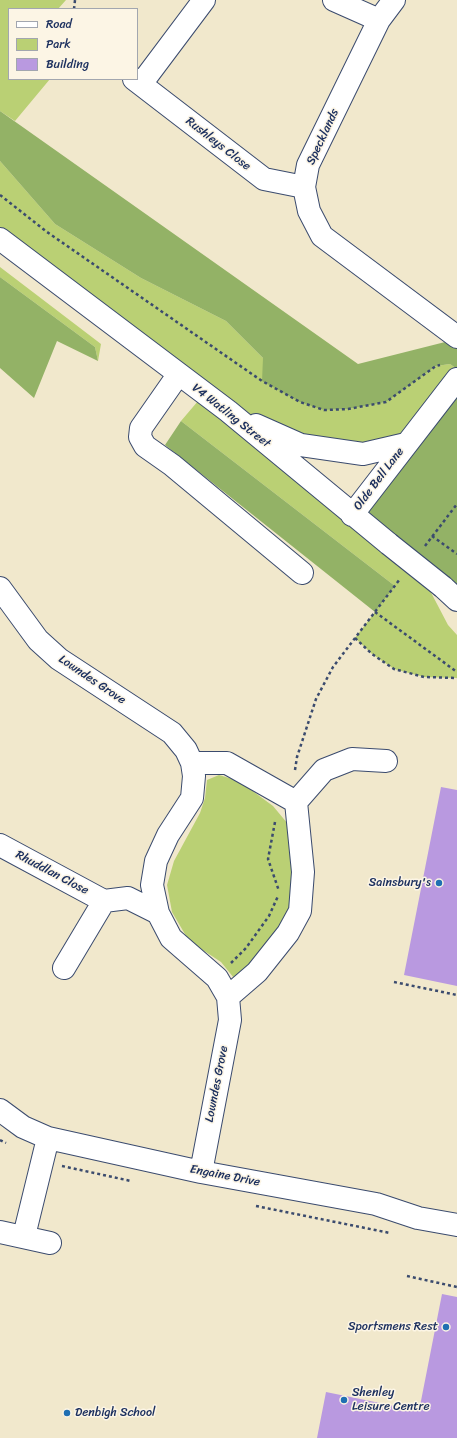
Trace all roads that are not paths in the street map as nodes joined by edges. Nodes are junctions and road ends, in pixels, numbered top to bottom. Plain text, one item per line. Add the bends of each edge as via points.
1 (204, 0) edge
2 (334, 0) edge
3 (394, 0) edge
4 (379, 20) junction
5 (137, 82) edge
6 (304, 186) junction
7 (0, 239) edge
8 (457, 337) edge
9 (450, 372) edge
10 (178, 375) junction
11 (228, 411) junction
12 (406, 444) junction
13 (352, 515) junction
14 (302, 573) dead end
15 (0, 588) edge
16 (452, 594) edge
17 (386, 761) dead end
18 (192, 763) junction
19 (293, 801) junction
20 (0, 845) edge
21 (104, 902) junction
22 (158, 913) junction
23 (64, 968) dead end
24 (228, 996) junction
25 (0, 1110) edge
26 (48, 1138) junction
27 (200, 1172) junction
28 (457, 1225) edge
29 (0, 1232) edge
30 (24, 1236) junction
31 (50, 1243) dead end

1 - 5 street, Rushleys Close
2 - 4 street
3 - 4 street, Specklands
4 - 6 street, Specklands via 308,166
5 - 6 street, Rushleys Close via 264,179
6 - 8 street, Specklands via 309,211 322,236
7 - 10 street, V4 Watling Street
9 - 12 street, Olde Bell Lane
10 - 11 street, V4 Watling Street
10 - 14 street via 141,428 140,437 145,446 172,465
11 - 12 street, Olde Bell Lane via 300,445 363,454
11 - 13 street, V4 Watling Street
12 - 13 street, Olde Bell Lane
13 - 16 street, V4 Watling Street, bridge
15 - 18 street, Lowndes Grove via 38,640 59,659 172,733 186,750
17 - 19 street via 352,759 324,770
18 - 19 street via 227,763
18 - 22 street, Lowndes Grove via 192,798 168,835 156,861 152,885
19 - 24 street via 303,872 300,911 288,933 257,972
20 - 21 street, Rhuddlan Close
21 - 22 street via 128,898
21 - 23 street
22 - 24 street, Lowndes Grove via 171,938 217,978
24 - 27 street, Lowndes Grove via 230,1020
25 - 26 street, Engaine Drive via 23,1127
26 - 27 street, Engaine Drive
26 - 30 street
27 - 28 street, Engaine Drive via 376,1204 418,1218
29 - 30 street
30 - 31 street

